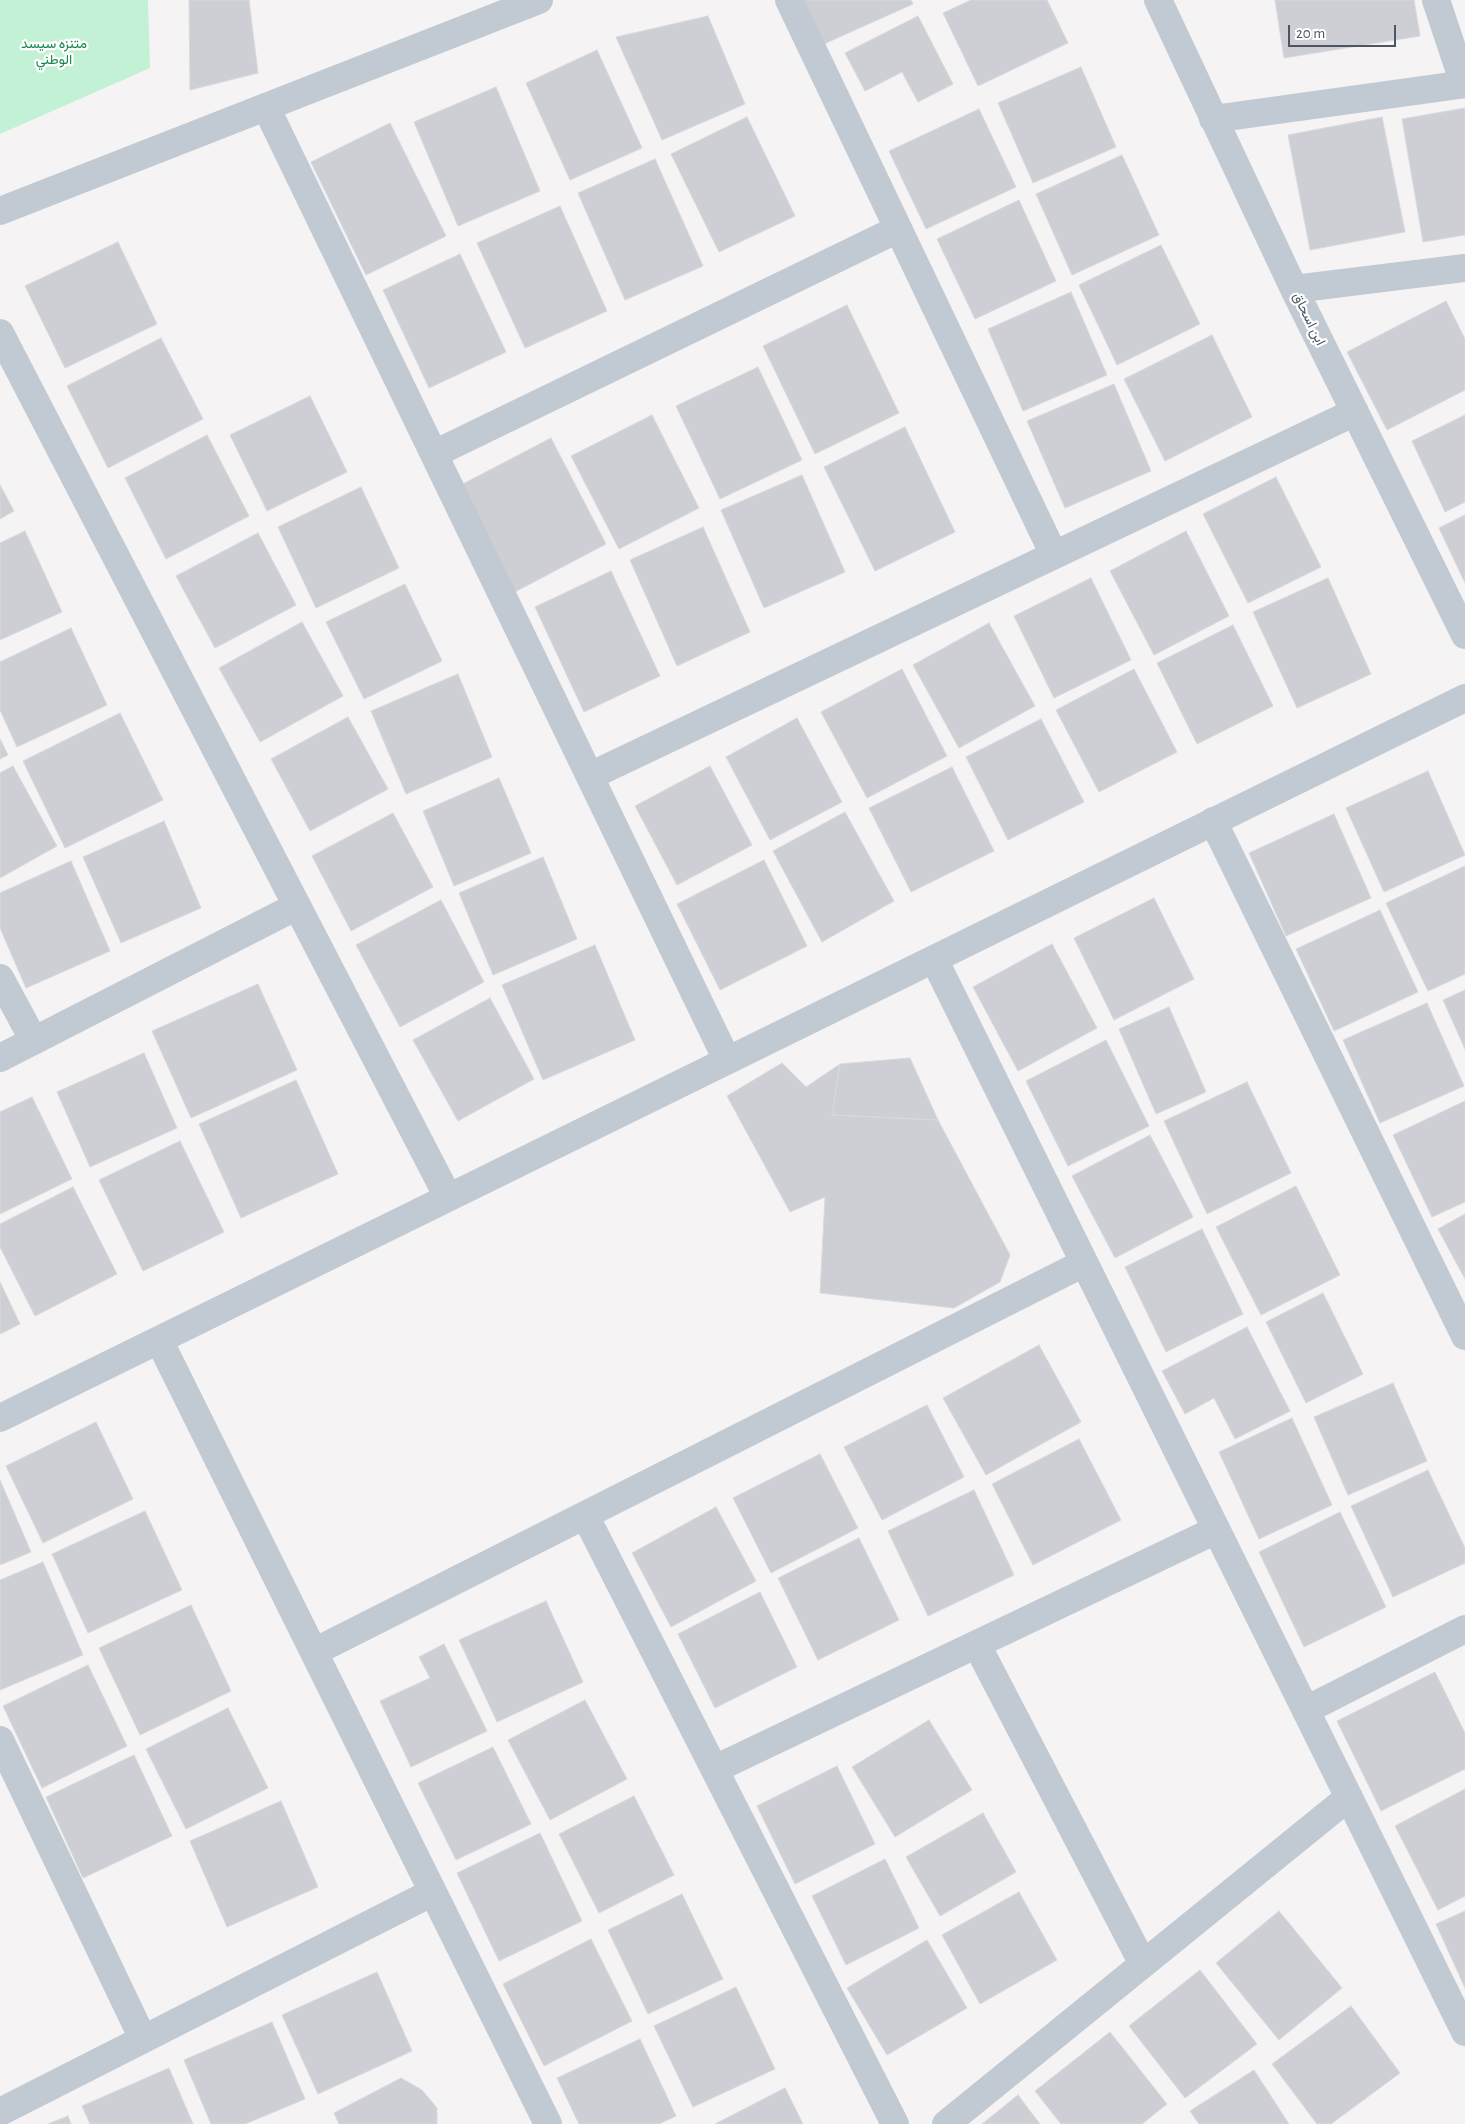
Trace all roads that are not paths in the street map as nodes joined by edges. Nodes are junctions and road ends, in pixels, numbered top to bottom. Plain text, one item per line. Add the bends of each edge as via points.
1 (539, 0) edge
2 (789, 0) edge
3 (1158, 0) edge
4 (1436, 0) edge
5 (507, 6) edge
6 (1464, 84) edge
7 (266, 107) junction
8 (1214, 119) junction
9 (0, 211) edge
10 (898, 229) junction
11 (1465, 268) edge
12 (1294, 289) junction
13 (0, 333) edge
14 (1355, 412) junction
15 (434, 454) junction
16 (1054, 555) junction
17 (1465, 635) edge
18 (1465, 698) edge
19 (590, 776) junction
20 (1213, 822) junction
21 (298, 906) junction
22 (934, 959) junction
23 (0, 978) edge
24 (34, 1041) junction
25 (0, 1058) edge
26 (727, 1060) junction
27 (448, 1197) junction
28 (1084, 1263) junction
29 (1465, 1336) edge
30 (159, 1340) junction
31 (0, 1418) edge
32 (585, 1515) junction
33 (1216, 1530) junction
34 (1465, 1629) edge
35 (977, 1645) junction
36 (314, 1652) junction
37 (1306, 1710) junction
38 (0, 1740) edge
39 (715, 1769) junction
40 (7, 1772) edge
41 (1349, 1797) junction
42 (433, 1892) junction
43 (1143, 1964) junction
44 (1465, 2032) edge
45 (143, 2039) junction
46 (0, 2112) edge
47 (548, 2124) edge
48 (895, 2124) edge
49 (946, 2124) edge

1 - 5 street
2 - 10 street
3 - 8 street, ابن اسحاق
4 - 6 street
5 - 7 street
6 - 8 street
7 - 9 street
7 - 15 street
8 - 12 street, ابن اسحاق
10 - 15 street
10 - 16 street
11 - 12 street
12 - 14 street, ابن اسحاق
13 - 21 street
14 - 16 street
14 - 17 street, ابن اسحاق
15 - 19 street
16 - 19 street
18 - 20 street
19 - 26 street
20 - 22 street
20 - 29 street
21 - 24 street
21 - 27 street
22 - 26 street
22 - 28 street
23 - 24 street
24 - 25 street
26 - 27 street
27 - 30 street
28 - 32 street
28 - 33 street
30 - 31 street
30 - 36 street
32 - 36 street
32 - 39 street
33 - 35 street
33 - 37 street
34 - 37 street
35 - 39 street
35 - 43 street
36 - 42 street
37 - 41 street
38 - 40 street
39 - 48 street
40 - 45 street
41 - 43 street
41 - 44 street
42 - 45 street
42 - 47 street
43 - 49 street
45 - 46 street

